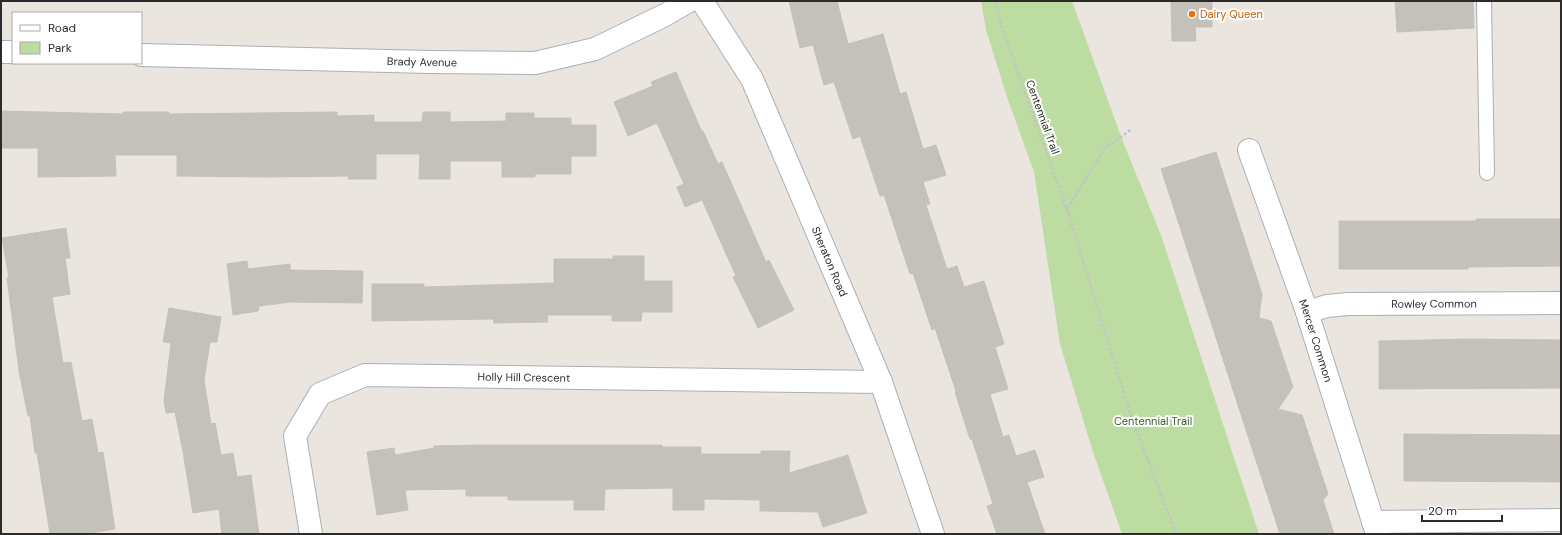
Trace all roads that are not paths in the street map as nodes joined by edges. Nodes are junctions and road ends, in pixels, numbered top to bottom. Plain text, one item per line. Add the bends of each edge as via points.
1 (689, 1) edge
2 (702, 1) edge
3 (1484, 1) edge
4 (1, 52) edge
5 (12, 52) edge
6 (142, 55) edge
7 (1249, 150) dead end
8 (1487, 173) dead end
9 (1561, 303) edge
10 (1307, 312) junction
11 (881, 382) junction
12 (1561, 520) edge
13 (1375, 528) edge
14 (311, 534) edge
15 (933, 534) edge

1 - 6 street, Brady Avenue via 595,49 534,63
2 - 11 street, Sheraton Road via 752,79
3 - 8 lane
4 - 5 street
7 - 10 street, Mercer Common
9 - 10 street, Rowley Common via 1348,304 1327,306
10 - 13 street, Mercer Common
11 - 14 street, Holly Hill Crescent via 365,374 320,394 295,436
11 - 15 street, Sheraton Road
12 - 13 street

